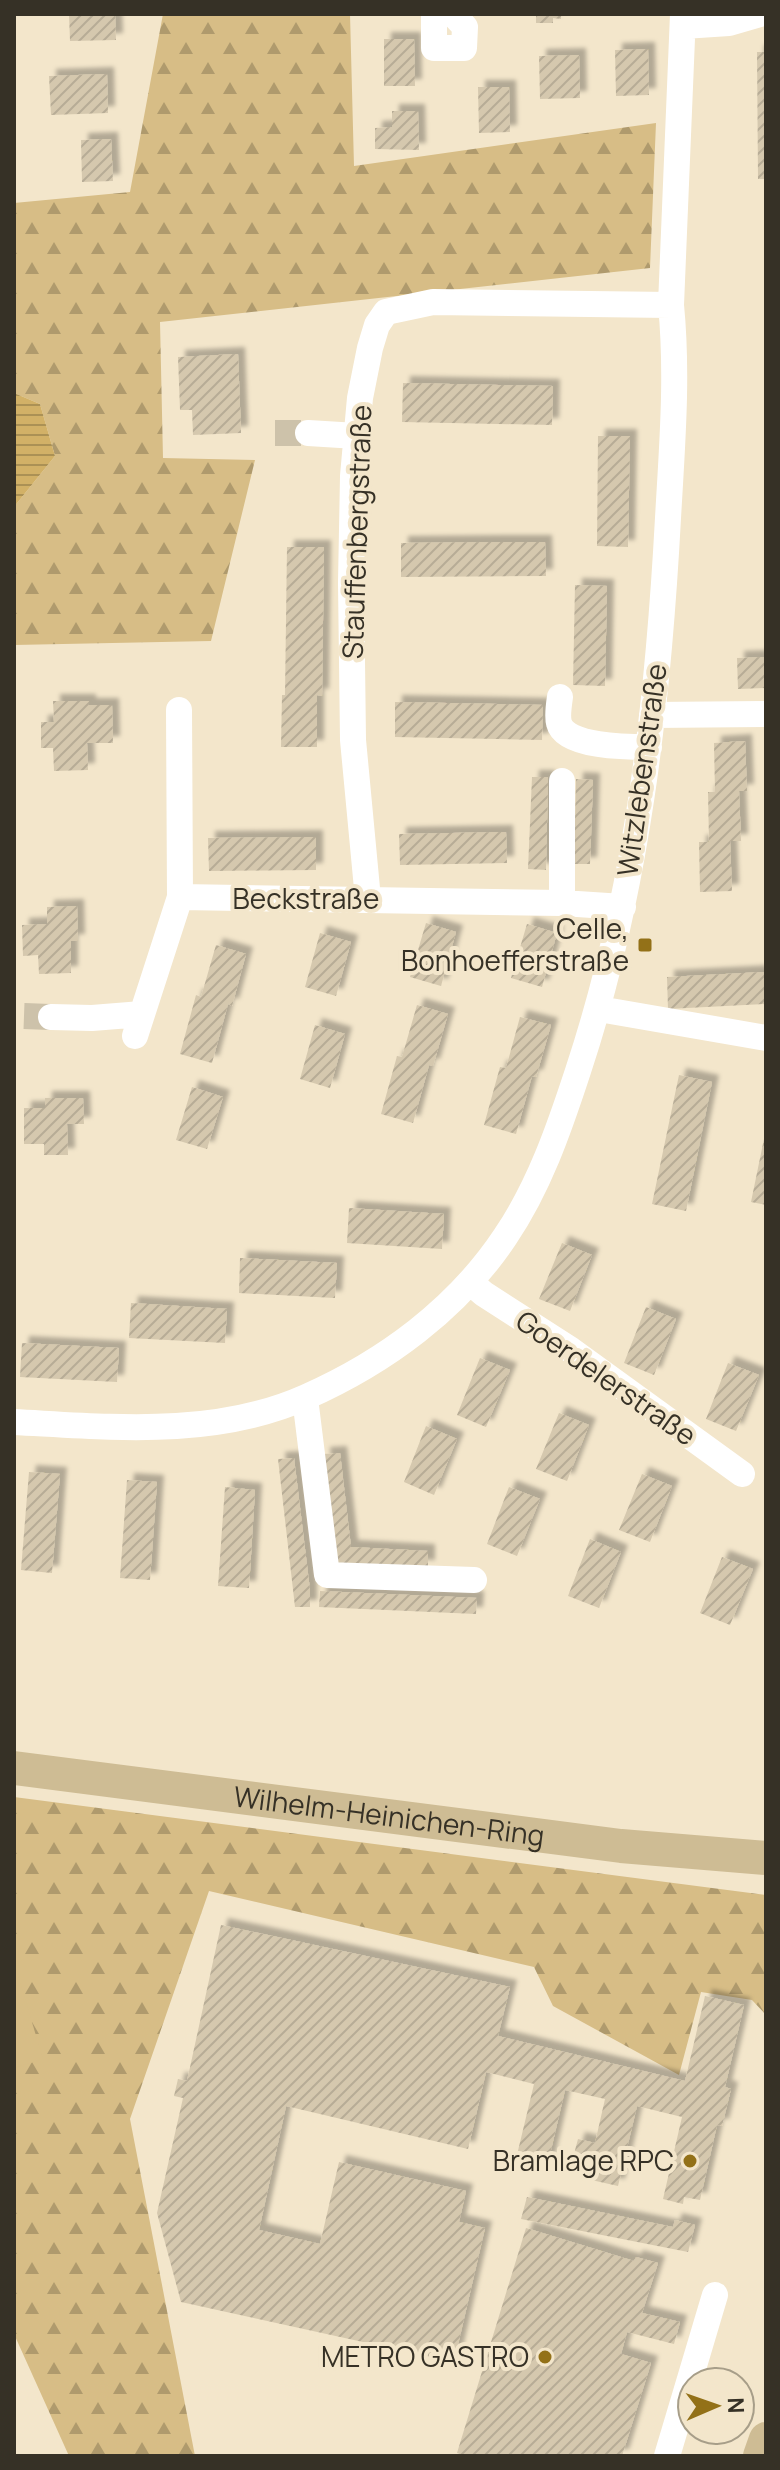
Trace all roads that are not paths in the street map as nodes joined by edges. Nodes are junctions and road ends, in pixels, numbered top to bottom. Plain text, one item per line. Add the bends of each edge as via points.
1 (434, 14) edge
2 (453, 14) edge
3 (760, 14) edge
4 (683, 20) edge
5 (671, 305) junction
6 (308, 433) tunnel mouth
7 (357, 436) junction
8 (560, 697) dead end
9 (179, 710) dead end
10 (766, 714) edge
11 (652, 715) junction
12 (649, 747) junction
13 (562, 781) dead end
14 (180, 897) junction
15 (368, 899) junction
16 (562, 903) junction
17 (623, 907) junction
18 (599, 1009) junction
19 (51, 1017) tunnel mouth
20 (766, 1038) edge
21 (471, 1283) junction
22 (305, 1398) junction
23 (14, 1422) edge
24 (742, 1474) dead end
25 (474, 1580) dead end
26 (14, 1768) edge
27 (766, 1858) edge
28 (715, 2295) dead end
29 (766, 2439) edge
30 (667, 2456) edge
31 (760, 2456) edge

1 - 2 street via 434,48 464,48 465,27
3 - 4 street via 729,23
4 - 5 street, Witzlebenstraße
5 - 7 street, Stauffenbergstraße via 433,302 386,312 370,348
5 - 11 street, Witzlebenstraße via 672,443
6 - 7 street
7 - 15 street, Stauffenbergstraße via 351,583 353,740
8 - 12 street via 559,724 567,734 578,740
9 - 14 street
10 - 11 street
11 - 12 street, Witzlebenstraße
12 - 17 street, Witzlebenstraße
13 - 16 street
14 - 15 street, Beckstraße
14 - 19 street via 138,1025
15 - 16 street, Beckstraße
16 - 17 street, Beckstraße
17 - 18 street, Witzlebenstraße
18 - 20 street
18 - 21 street, Witzlebenstraße via 536,1188
21 - 22 street, Witzlebenstraße via 401,1344
21 - 24 street, Goerdelerstraße
22 - 23 street, Witzlebenstraße via 183,1427
22 - 25 street via 327,1575
26 - 27 main road, Wilhelm-Heinichen-Ring via 621,1846
28 - 30 street
29 - 31 main road

